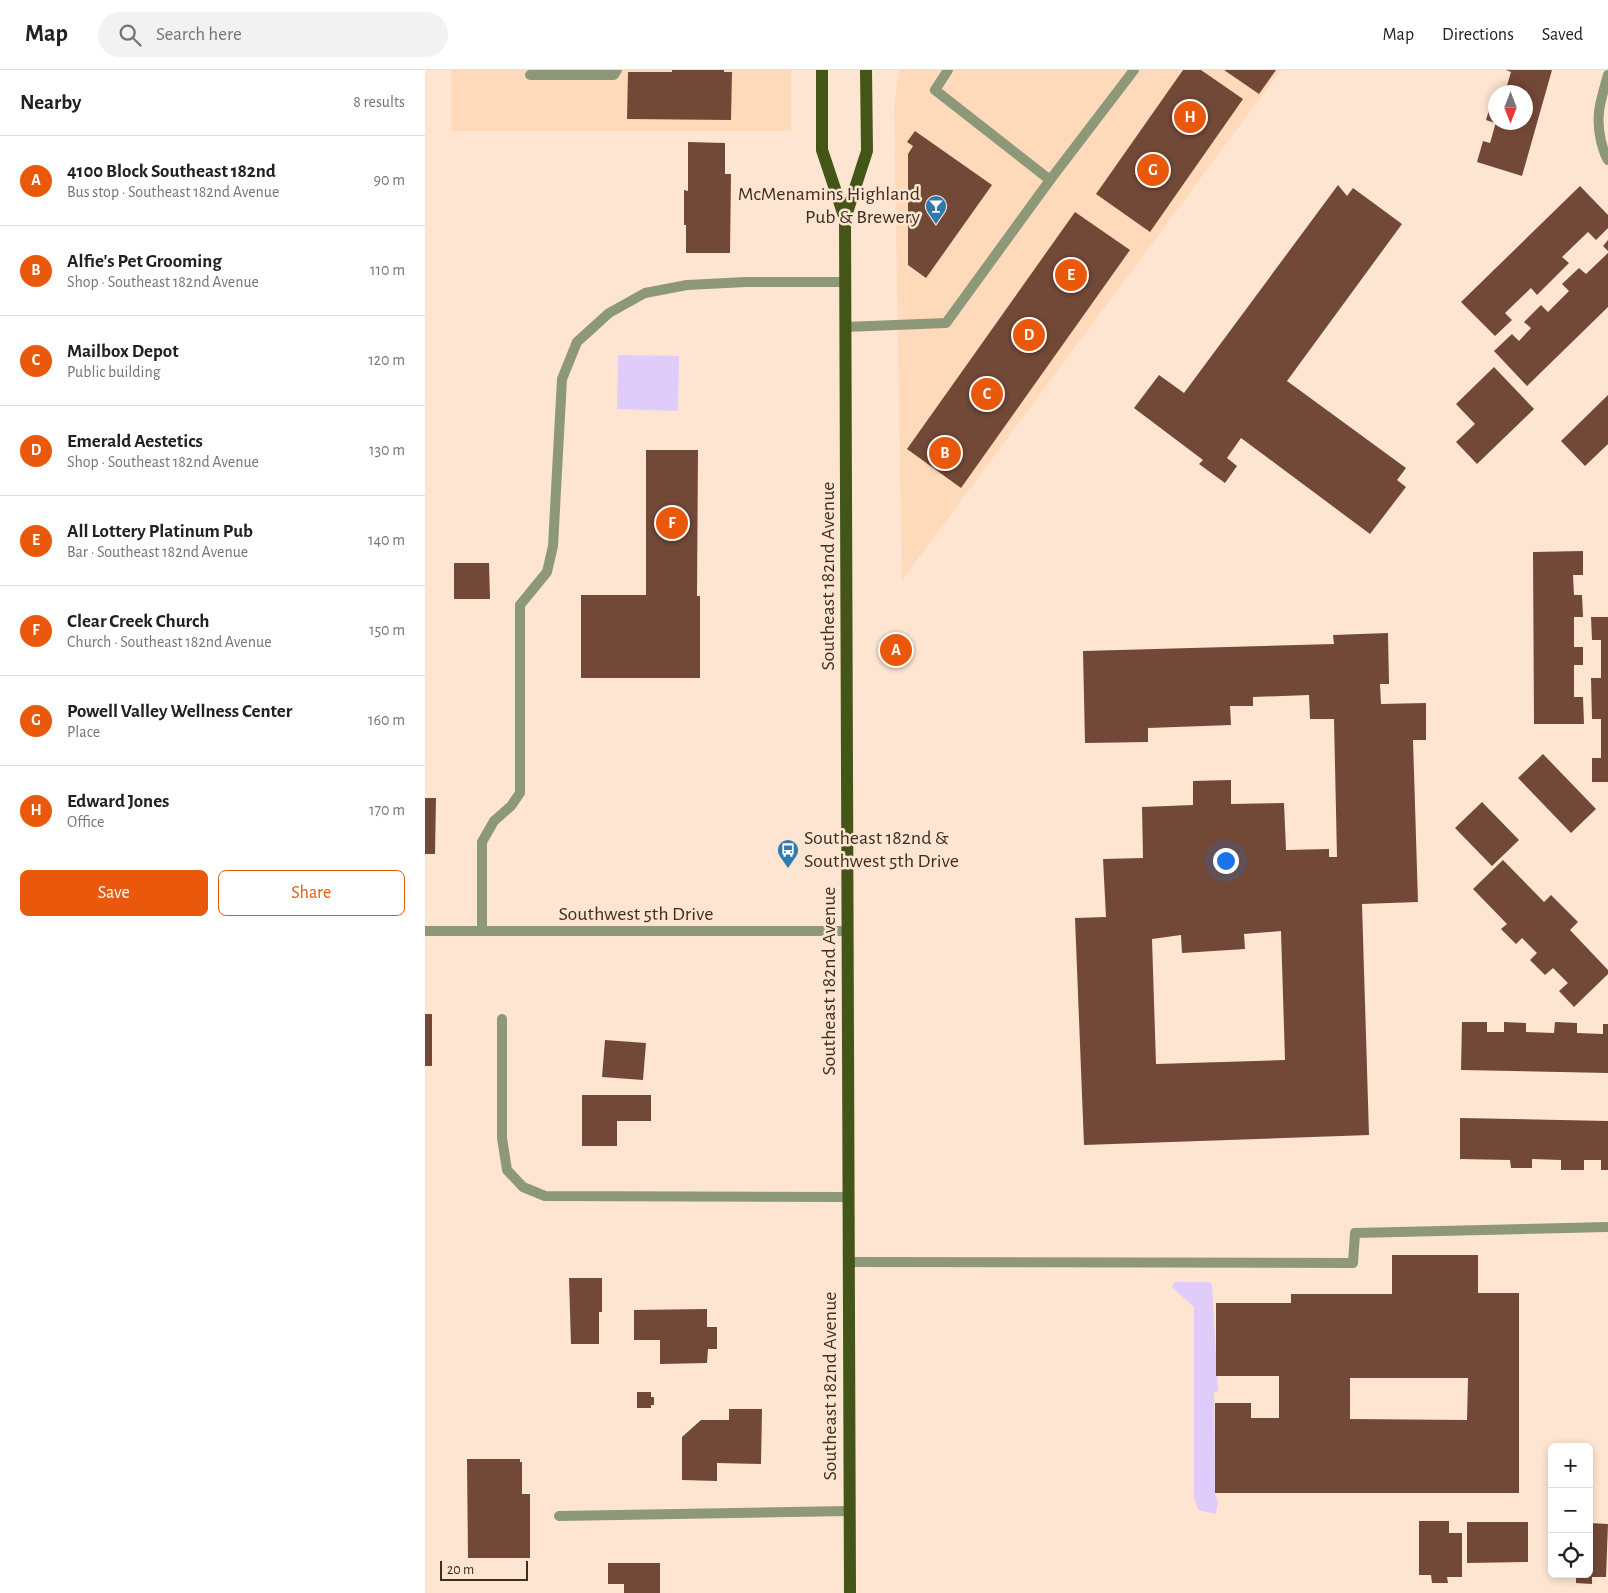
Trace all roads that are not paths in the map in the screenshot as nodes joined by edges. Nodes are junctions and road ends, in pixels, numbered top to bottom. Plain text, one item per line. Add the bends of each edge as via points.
1 (617, 70) edge
2 (822, 70) edge
3 (866, 70) edge
4 (948, 70) edge
5 (1134, 70) edge
6 (530, 75) dead end
7 (1608, 75) edge
8 (1608, 160) edge
9 (1050, 180) junction
10 (845, 218) junction
11 (845, 282) junction
12 (845, 327) junction
13 (425, 931) edge
14 (848, 931) junction
15 (482, 932) junction
16 (502, 1019) dead end
17 (848, 1197) junction
18 (1608, 1227) edge
19 (849, 1262) junction
20 (849, 1511) junction
21 (559, 1516) dead end
22 (850, 1593) edge

1 - 6 street via 614,75
2 - 10 main road, Southeast 182nd Avenue via 822,150
3 - 10 main road, Southeast 182nd Avenue via 867,151
4 - 9 street via 935,90
5 - 9 street
7 - 8 street via 1597,126
9 - 12 street via 946,323
10 - 11 main road, Southeast 182nd Avenue
11 - 12 main road, Southeast 182nd Avenue
11 - 15 street via 736,282 687,285 645,293 609,313 577,342 562,379 553,546 547,572 520,605 520,793 494,821 482,842
12 - 14 main road, Southeast 182nd Avenue
13 - 15 street, Southwest 5th Drive
14 - 15 street, Southwest 5th Drive
14 - 17 main road, Southeast 182nd Avenue
16 - 17 street via 501,1138 507,1170 523,1187 545,1196
17 - 19 main road, Southeast 182nd Avenue
18 - 19 street via 1355,1233 1353,1263
19 - 20 main road, Southeast 182nd Avenue
20 - 21 street
20 - 22 main road, Southeast 182nd Avenue

